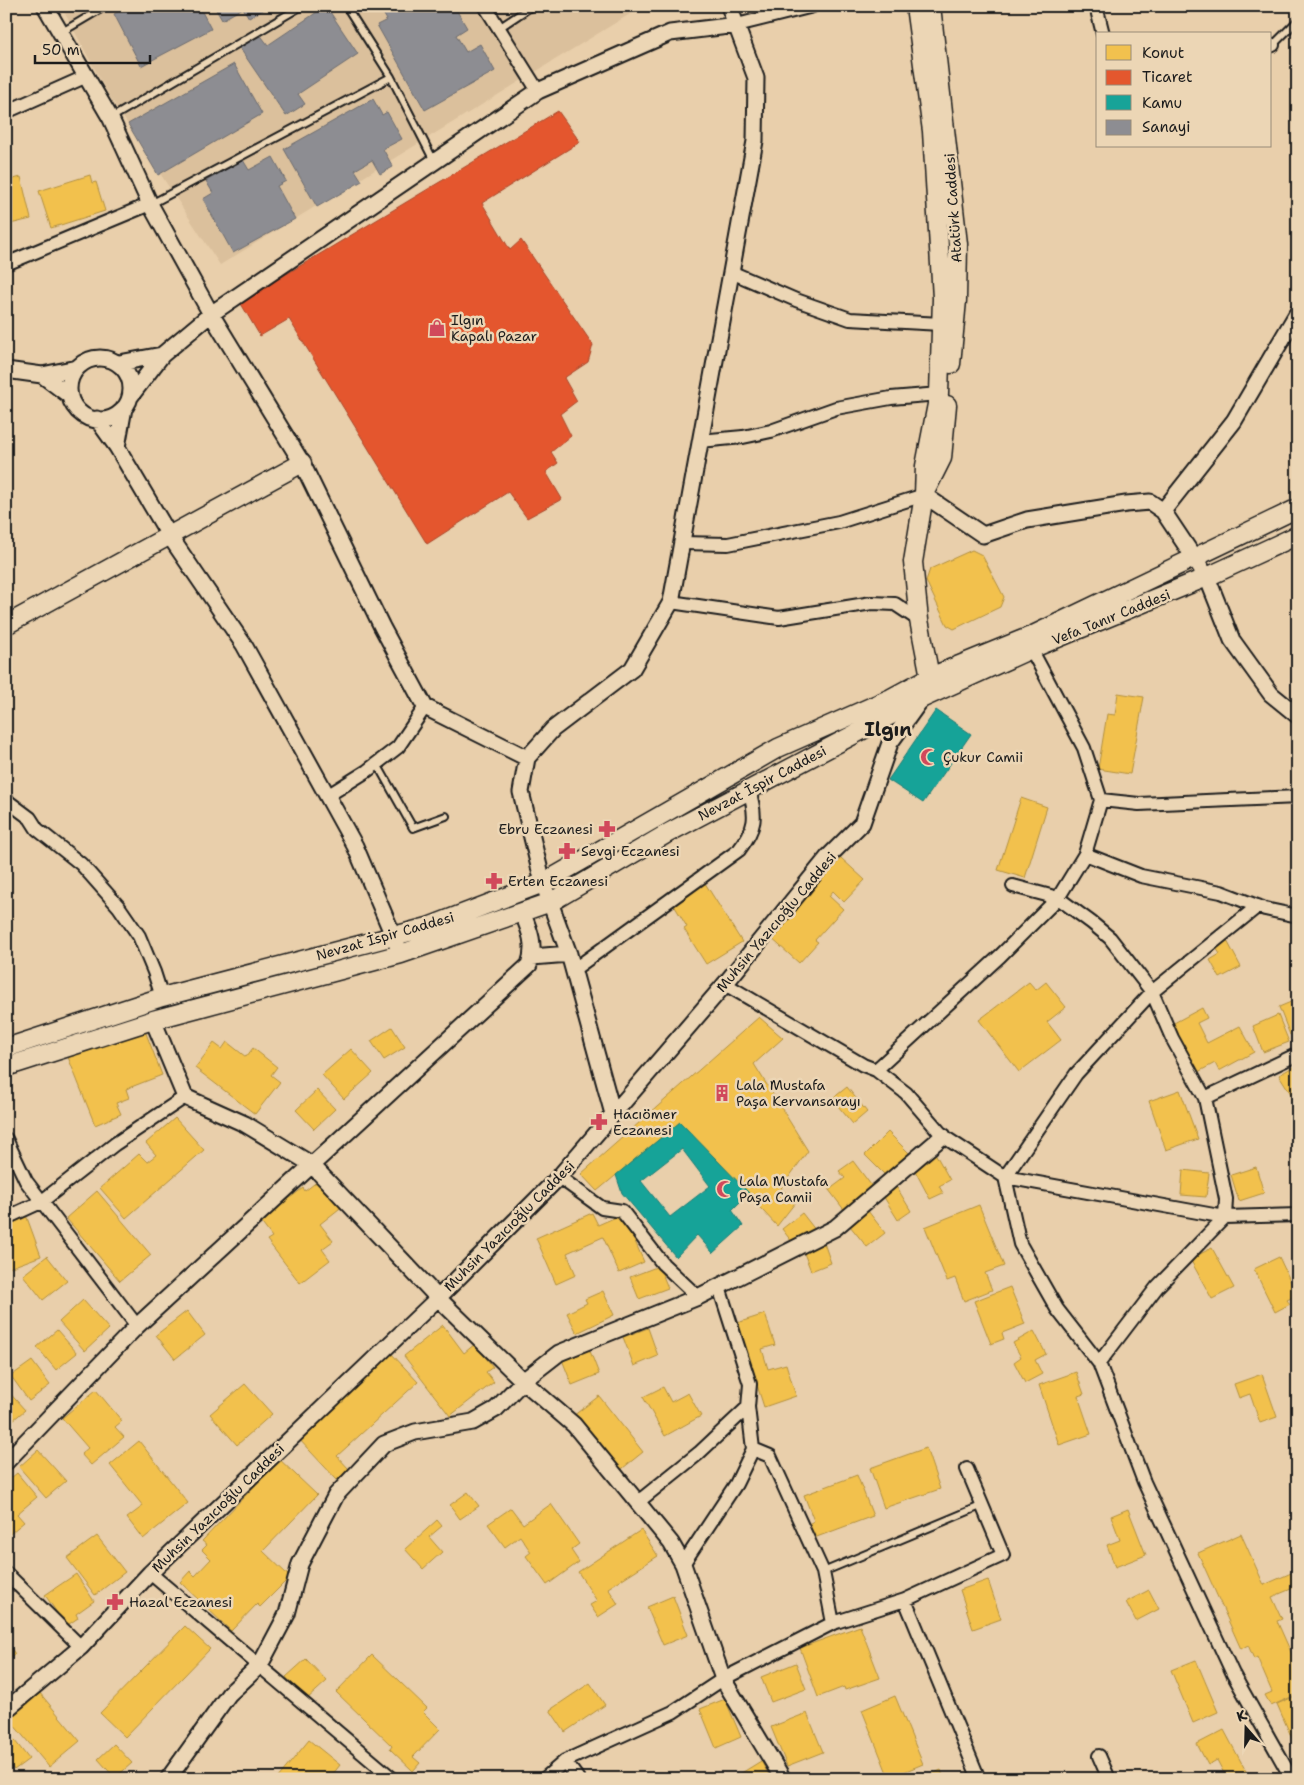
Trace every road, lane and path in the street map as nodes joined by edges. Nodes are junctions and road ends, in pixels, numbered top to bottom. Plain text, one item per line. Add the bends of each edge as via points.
1 (44, 6) edge
2 (106, 6) edge
3 (302, 6) edge
4 (346, 6) edge
5 (485, 6) edge
6 (532, 6) edge
7 (729, 6) edge
8 (813, 6) edge
9 (915, 6) edge
10 (931, 6) edge
11 (1096, 6) edge
12 (1298, 20) edge
13 (737, 25) junction
14 (499, 28) junction
15 (1102, 32) edge
16 (60, 33) junction
17 (1272, 45) edge
18 (87, 76) junction
19 (391, 77) junction
20 (538, 91) junction
21 (6, 112) edge
22 (110, 119) junction
23 (435, 162) junction
24 (150, 204) junction
25 (6, 264) edge
26 (731, 272) junction
27 (1298, 312) edge
28 (211, 314) junction
29 (942, 324) junction
30 (162, 355) junction
31 (118, 364) junction
32 (77, 368) junction
33 (6, 370) edge
34 (42, 375) junction
35 (939, 394) junction
36 (70, 396) junction
37 (127, 402) junction
38 (97, 419) junction
39 (700, 442) junction
40 (118, 447) junction
41 (302, 463) junction
42 (924, 495) junction
43 (1298, 508) edge
44 (1163, 511) junction
45 (169, 535) junction
46 (1298, 535) edge
47 (682, 542) junction
48 (1195, 558) junction
49 (1207, 577) junction
50 (671, 602) junction
51 (919, 620) junction
52 (6, 625) edge
53 (1031, 649) junction
54 (930, 677) junction
55 (923, 698) junction
56 (425, 707) junction
57 (1298, 716) edge
58 (527, 758) junction
59 (377, 764) junction
60 (749, 790) junction
61 (327, 796) junction
62 (1298, 797) edge
63 (6, 800) edge
64 (1101, 800) junction
65 (446, 816) dead end
66 (1085, 854) junction
67 (543, 883) junction
68 (1013, 886) dead end
69 (1058, 898) junction
70 (551, 902) junction
71 (1258, 906) junction
72 (522, 912) junction
73 (1298, 916) edge
74 (394, 936) junction
75 (402, 954) junction
76 (569, 954) junction
77 (532, 957) junction
78 (574, 970) junction
79 (725, 984) junction
80 (1152, 992) junction
81 (162, 997) junction
82 (153, 1020) junction
83 (6, 1048) edge
84 (1298, 1054) edge
85 (6, 1067) edge
86 (876, 1070) junction
87 (184, 1097) junction
88 (1206, 1098) junction
89 (613, 1114) junction
90 (943, 1136) junction
91 (6, 1139) edge
92 (311, 1164) junction
93 (560, 1177) junction
94 (1005, 1177) junction
95 (41, 1202) junction
96 (1298, 1215) edge
97 (1225, 1217) junction
98 (6, 1218) edge
99 (719, 1287) junction
100 (698, 1297) junction
101 (438, 1298) junction
102 (137, 1326) junction
103 (1099, 1363) junction
104 (523, 1381) junction
105 (748, 1407) junction
106 (752, 1449) junction
107 (6, 1462) edge
108 (967, 1470) dead end
109 (638, 1502) junction
110 (983, 1505) junction
111 (683, 1564) junction
112 (824, 1572) junction
113 (6, 1573) edge
114 (150, 1573) junction
115 (905, 1600) junction
116 (833, 1623) junction
117 (80, 1647) junction
118 (260, 1665) junction
119 (723, 1679) junction
120 (6, 1710) edge
121 (1100, 1756) dead end
122 (565, 1761) junction
123 (168, 1779) edge
124 (393, 1779) edge
125 (544, 1779) edge
126 (578, 1779) edge
127 (782, 1779) edge
128 (979, 1779) edge
129 (1109, 1779) edge
130 (1292, 1779) edge

1 - 16 street
2 - 16 lane
3 - 22 lane
4 - 19 lane
5 - 14 street
6 - 14 lane
7 - 13 street
8 - 13 street
9 - 29 main road, Atatürk Caddesi via 932,131
10 - 42 main road, Atatürk Caddesi via 958,254 957,300 942,458
11 - 15 street
12 - 17 lane
13 - 20 street via 670,33
13 - 26 street via 756,78 755,132
14 - 20 street
16 - 18 street
18 - 21 street
18 - 22 street
19 - 23 lane
19 - 24 lane
20 - 23 street
22 - 24 street
23 - 28 street
24 - 25 street
24 - 28 street
26 - 29 street via 850,319
26 - 39 street
27 - 44 street via 1234,421
28 - 30 street
28 - 41 street
29 - 35 main road, Atatürk Caddesi
30 - 31 street
30 - 37 street
31 - 32 street via 105,358 90,360
31 - 37 street via 128,375 132,389
32 - 34 street
32 - 36 street via 70,381
33 - 34 street
34 - 36 street
35 - 39 street via 891,398 836,408 771,431
35 - 42 main road, Atatürk Caddesi via 925,466
36 - 38 street via 77,409 89,418
37 - 38 street via 118,415
37 - 40 street
38 - 40 street
39 - 47 street
40 - 45 street
41 - 45 main road
41 - 56 street
42 - 44 street via 983,535 1028,520 1126,504 1150,502
42 - 47 street via 839,522 728,544
42 - 51 main road, Atatürk Caddesi via 913,562
43 - 48 main road, Vefa Tanır Caddesi
44 - 48 street
45 - 52 main road
45 - 61 street via 244,645
46 - 49 main road, Vefa Tanır Caddesi
47 - 50 street
48 - 49 street
48 - 54 main road, Vefa Tanır Caddesi via 1033,635
49 - 53 main road, Vefa Tanır Caddesi
49 - 57 street via 1232,640 1272,694
50 - 51 street via 779,618 872,603 895,604
50 - 58 street via 632,669 552,728
51 - 54 main road, Atatürk Caddesi
53 - 55 main road, Vefa Tanır Caddesi
53 - 64 street via 1084,748
54 - 55 street, Muhsin Yazıcıoğlu Caddesi
54 - 67 main road, Nevzat İspir Caddesi via 891,698 778,748
55 - 60 main road, Nevzat İspir Caddesi
55 - 79 street, Muhsin Yazıcıoğlu Caddesi via 890,743 862,823 828,857
56 - 58 street
56 - 59 street via 398,747
58 - 67 street via 521,792
59 - 61 street
59 - 65 lane via 413,828
60 - 70 main road, Nevzat İspir Caddesi
60 - 78 street via 755,812 752,833 739,850
61 - 74 street via 354,846
62 - 64 street via 1139,804
63 - 81 street via 81,864 119,907 138,936
64 - 66 street
66 - 69 street
66 - 71 street via 1141,876 1221,892
67 - 70 street
67 - 74 main road, Nevzat İspir Caddesi via 428,927
68 - 69 street
69 - 80 street via 1110,938
69 - 86 street
70 - 72 main road, Nevzat İspir Caddesi
70 - 76 street
71 - 73 street
71 - 80 street
72 - 75 main road, Nevzat İspir Caddesi
72 - 77 street via 532,937
74 - 75 street
74 - 81 main road, Nevzat İspir Caddesi
75 - 82 main road, Nevzat İspir Caddesi
76 - 77 street
76 - 78 street
77 - 92 street via 529,965
78 - 89 street
79 - 86 street
79 - 89 street, Muhsin Yazıcıoğlu Caddesi
80 - 88 street via 1172,1038
80 - 94 street via 1076,1074
81 - 83 main road, Nevzat İspir Caddesi
82 - 85 main road, Nevzat İspir Caddesi
82 - 87 street
84 - 88 street
86 - 90 street via 906,1093
87 - 92 street via 245,1124
87 - 95 street via 115,1144
88 - 97 street via 1226,1199
89 - 93 street, Muhsin Yazıcıoğlu Caddesi
90 - 94 street
90 - 99 street via 835,1228
91 - 95 street via 26,1181
92 - 101 street
92 - 102 street
93 - 100 street via 602,1208 622,1211 663,1264
93 - 101 street, Muhsin Yazıcıoğlu Caddesi
94 - 97 street
94 - 103 street via 1020,1244 1056,1309
95 - 98 street
95 - 102 street
96 - 97 street
97 - 103 street via 1157,1287
99 - 100 street
99 - 105 street via 750,1384
100 - 104 street via 558,1353
101 - 104 street
101 - 114 street, Muhsin Yazıcıoğlu Caddesi
102 - 107 street
103 - 130 street via 1144,1482 1225,1656
104 - 109 street via 574,1425
104 - 118 street via 496,1409 473,1422 415,1432 384,1444 336,1495 300,1564 287,1614
105 - 106 street
105 - 109 street via 700,1454
106 - 111 street via 736,1484
106 - 112 street via 770,1456
108 - 110 street
109 - 111 street via 671,1543
110 - 112 lane
110 - 115 street via 1003,1555
111 - 119 street
112 - 116 street
113 - 117 street
114 - 117 street, Muhsin Yazıcıoğlu Caddesi
114 - 118 street
115 - 116 street
115 - 128 street
116 - 119 street
117 - 120 street, Muhsin Yazıcıoğlu Caddesi
118 - 123 street via 229,1694
118 - 124 street
119 - 122 street via 673,1712
119 - 127 street
121 - 129 street
122 - 125 street
122 - 126 street

